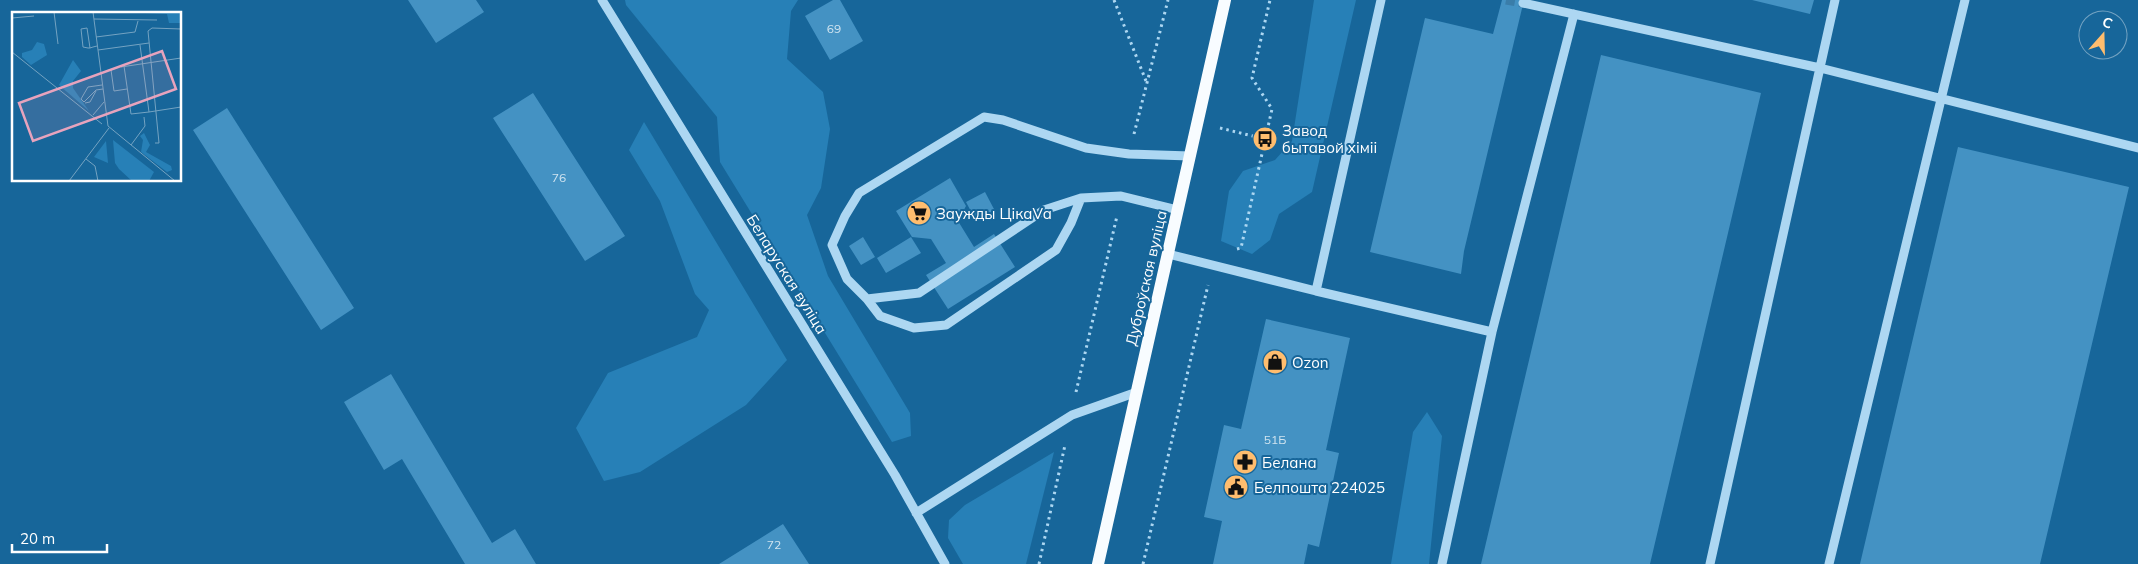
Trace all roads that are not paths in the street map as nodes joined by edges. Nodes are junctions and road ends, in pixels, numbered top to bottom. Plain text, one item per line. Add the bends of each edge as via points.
1 (602, 0) edge
2 (1225, 0) edge
3 (1381, 0) edge
4 (1835, 0) edge
5 (1965, 0) edge
6 (1523, 4) dead end
7 (1574, 14) junction
8 (1820, 68) junction
9 (1942, 99) junction
10 (2138, 148) edge
11 (1190, 156) junction
12 (1081, 198) junction
13 (1178, 210) junction
14 (1168, 254) junction
15 (1316, 291) junction
16 (866, 299) junction
17 (1492, 332) junction
18 (1137, 392) junction
19 (916, 512) junction
20 (944, 564) edge
21 (1098, 564) edge
22 (1442, 564) edge
23 (1710, 564) edge
24 (1829, 564) edge

1 - 19 street, Беларуская вуліца
2 - 11 main road, Дуброўская вуліца
3 - 15 street
4 - 8 street
5 - 9 street
6 - 7 street
7 - 8 street
7 - 17 street
8 - 9 street
8 - 23 street
9 - 10 street
9 - 24 street
11 - 13 main road, Дуброўская вуліца
11 - 16 street via 1129,154 1086,148 1003,120 984,117 859,193 832,245 847,279
12 - 13 street via 1121,196
12 - 16 street via 1044,210 919,293
12 - 16 street via 1056,250 946,326 914,328 880,316
13 - 14 main road, Дуброўская вуліца
14 - 15 street
14 - 18 main road, Дуброўская вуліца
15 - 17 street
17 - 22 street
18 - 19 street via 1072,415
18 - 21 main road, Дуброўская вуліца
19 - 20 street, Беларуская вуліца

